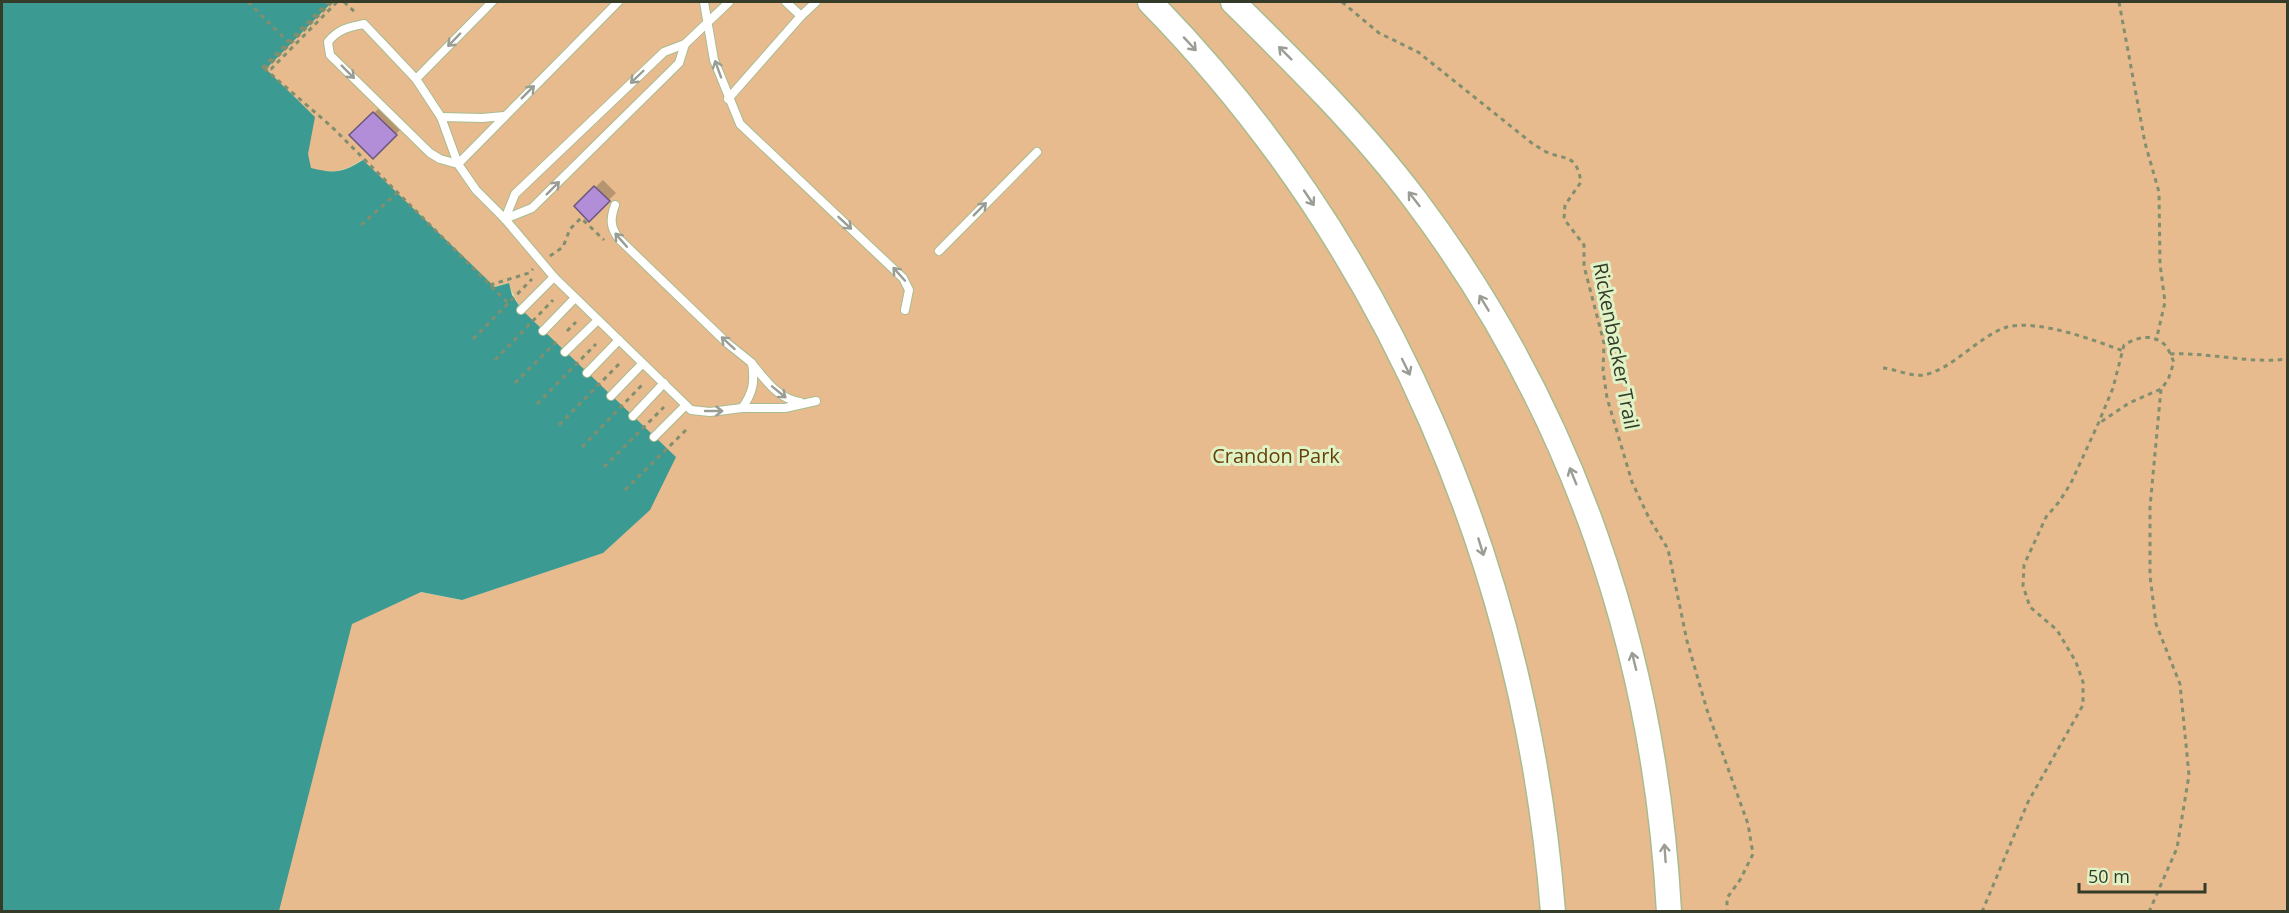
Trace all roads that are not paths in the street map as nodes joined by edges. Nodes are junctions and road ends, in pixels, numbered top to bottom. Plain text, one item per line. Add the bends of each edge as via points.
1 (492, 2) edge
2 (618, 2) edge
3 (704, 2) edge
4 (729, 2) edge
5 (786, 2) edge
6 (816, 2) edge
7 (1150, 2) edge
8 (1233, 2) edge
9 (801, 16) junction
10 (709, 22) junction
11 (685, 44) junction
12 (416, 79) junction
13 (728, 99) junction
14 (441, 117) junction
15 (504, 117) junction
16 (1037, 152) dead end
17 (458, 164) junction
18 (615, 204) dead end
19 (505, 219) junction
20 (939, 251) dead end
21 (554, 277) junction
22 (575, 298) junction
23 (521, 310) dead end
24 (905, 310) dead end
25 (598, 320) junction
26 (543, 331) dead end
27 (619, 340) junction
28 (565, 352) dead end
29 (752, 363) junction
30 (642, 364) junction
31 (587, 373) dead end
32 (664, 383) junction
33 (611, 396) dead end
34 (685, 406) junction
35 (742, 408) junction
36 (633, 416) dead end
37 (654, 437) dead end
38 (1553, 912) edge
39 (1669, 912) edge

1 -> 12 lane
15 -> 2 lane
3 - 10 lane
4 - 10 lane
5 - 9 lane
6 - 9 lane
7 -> 38 main road via 1237,99 1281,157 1351,265 1430,417 1477,534 1506,628 1542,806
39 -> 8 main road via 1661,806 1635,664 1604,557 1545,413 1485,304 1416,201 1342,112
9 - 13 lane
10 - 11 lane
13 -> 10 lane via 714,60
11 -> 19 lane via 664,52 515,194
19 -> 11 lane via 541,200 680,63
12 - 14 lane
12 -> 17 lane via 364,24 335,33 328,42 330,55 430,153
13 - 24 lane via 740,124 903,278 909,290
14 - 15 lane
14 - 17 lane
15 - 17 lane
20 -> 16 lane
17 - 19 lane via 476,190
29 -> 18 lane via 619,239 610,217
19 - 21 lane
21 - 22 lane
21 - 23 lane
22 - 25 lane
22 - 26 lane
25 - 27 lane
25 - 28 lane
27 - 30 lane
27 - 31 lane
29 - 35 lane via 754,385
29 -> 35 lane via 777,392 791,401 816,402 785,408
30 - 32 lane
30 - 33 lane
32 - 34 lane
32 - 36 lane
34 -> 35 lane via 710,412
34 - 37 lane

